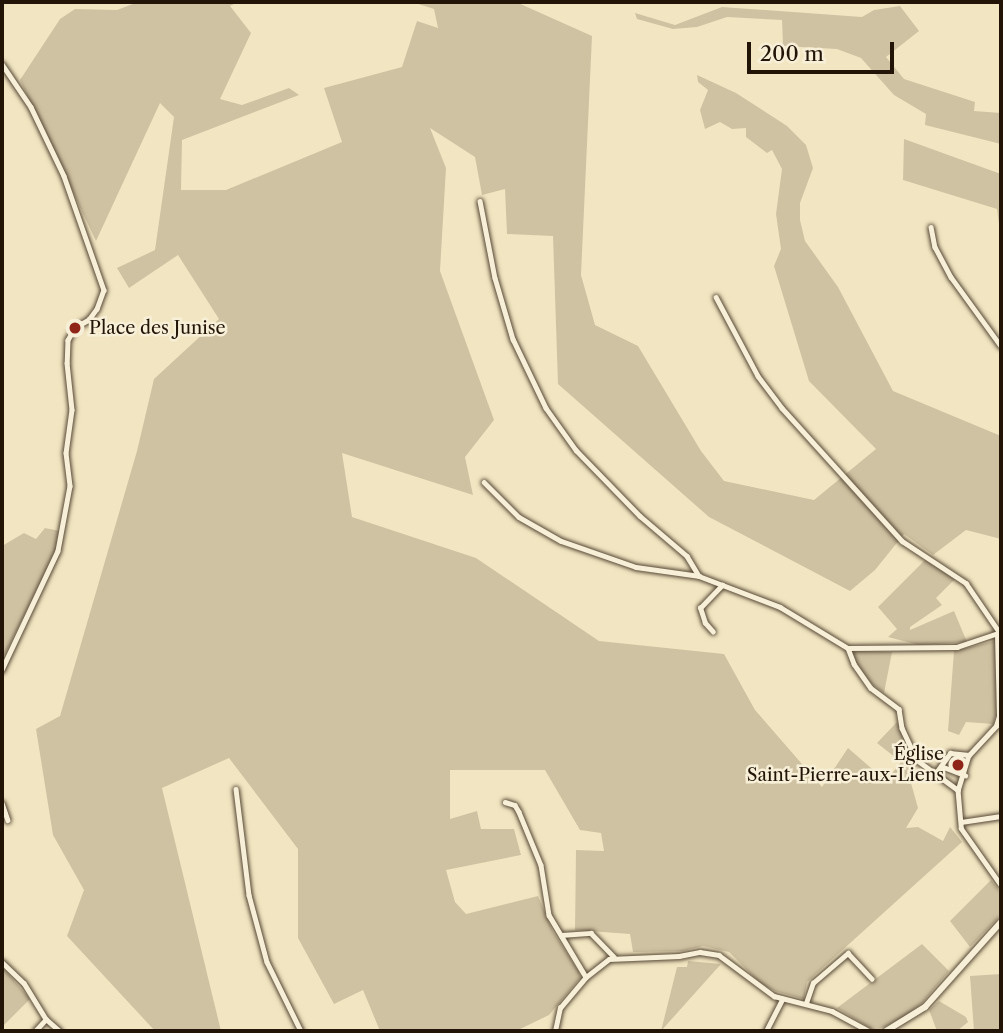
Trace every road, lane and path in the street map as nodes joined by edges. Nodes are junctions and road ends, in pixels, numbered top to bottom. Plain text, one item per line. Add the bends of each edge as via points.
1 (2, 64) edge
2 (480, 201) dead end
3 (931, 226) dead end
4 (716, 297) dead end
5 (1001, 346) edge
6 (484, 482) dead end
7 (699, 576) junction
8 (722, 585) junction
9 (713, 632) dead end
10 (999, 633) edge
11 (848, 648) junction
12 (2, 670) edge
13 (969, 755) junction
14 (941, 766) junction
15 (935, 774) junction
16 (964, 775) junction
17 (236, 789) dead end
18 (958, 790) junction
19 (505, 802) dead end
20 (2, 803) edge
21 (1001, 816) edge
22 (8, 820) dead end
23 (961, 821) junction
24 (1001, 885) edge
25 (1001, 922) edge
26 (561, 935) junction
27 (614, 957) junction
28 (2, 962) edge
29 (586, 977) junction
30 (872, 979) dead end
31 (782, 999) junction
32 (806, 1004) junction
33 (46, 1019) junction
34 (35, 1031) edge
35 (60, 1031) edge
36 (302, 1031) edge
37 (555, 1031) edge
38 (766, 1031) edge
39 (869, 1031) edge
40 (886, 1031) edge

1 - 12 street via 31,107 64,176 104,290 104,299 93,315 75,328 68,340 72,410 64,527 47,580
2 - 7 street via 513,339 546,408 576,450 640,516 687,556
3 - 5 street via 935,247 951,277
4 - 10 street via 758,376 782,408 902,541 966,583
6 - 7 street via 519,517 561,541 636,566
7 - 8 street
8 - 9 street via 699,607
8 - 11 street via 780,607
10 - 11 street via 957,647
10 - 13 street via 999,716 996,726
11 - 15 street via 871,688 899,709 909,746 917,760
13 - 14 street via 950,753
13 - 16 street
14 - 15 street
14 - 16 street
15 - 18 street
16 - 18 street
17 - 36 street via 249,895 267,962
18 - 23 street
19 - 26 street via 519,812 541,865 549,915
20 - 22 street
21 - 23 street
23 - 24 street via 976,853
25 - 40 street via 925,1007
26 - 27 street via 591,933
26 - 29 street
27 - 29 street
27 - 31 street via 719,955 764,991
28 - 33 street via 24,983
29 - 37 street via 560,1008
30 - 32 street via 848,953 813,983
31 - 32 street
31 - 38 street
32 - 39 street via 832,1011
33 - 34 street
33 - 35 street

